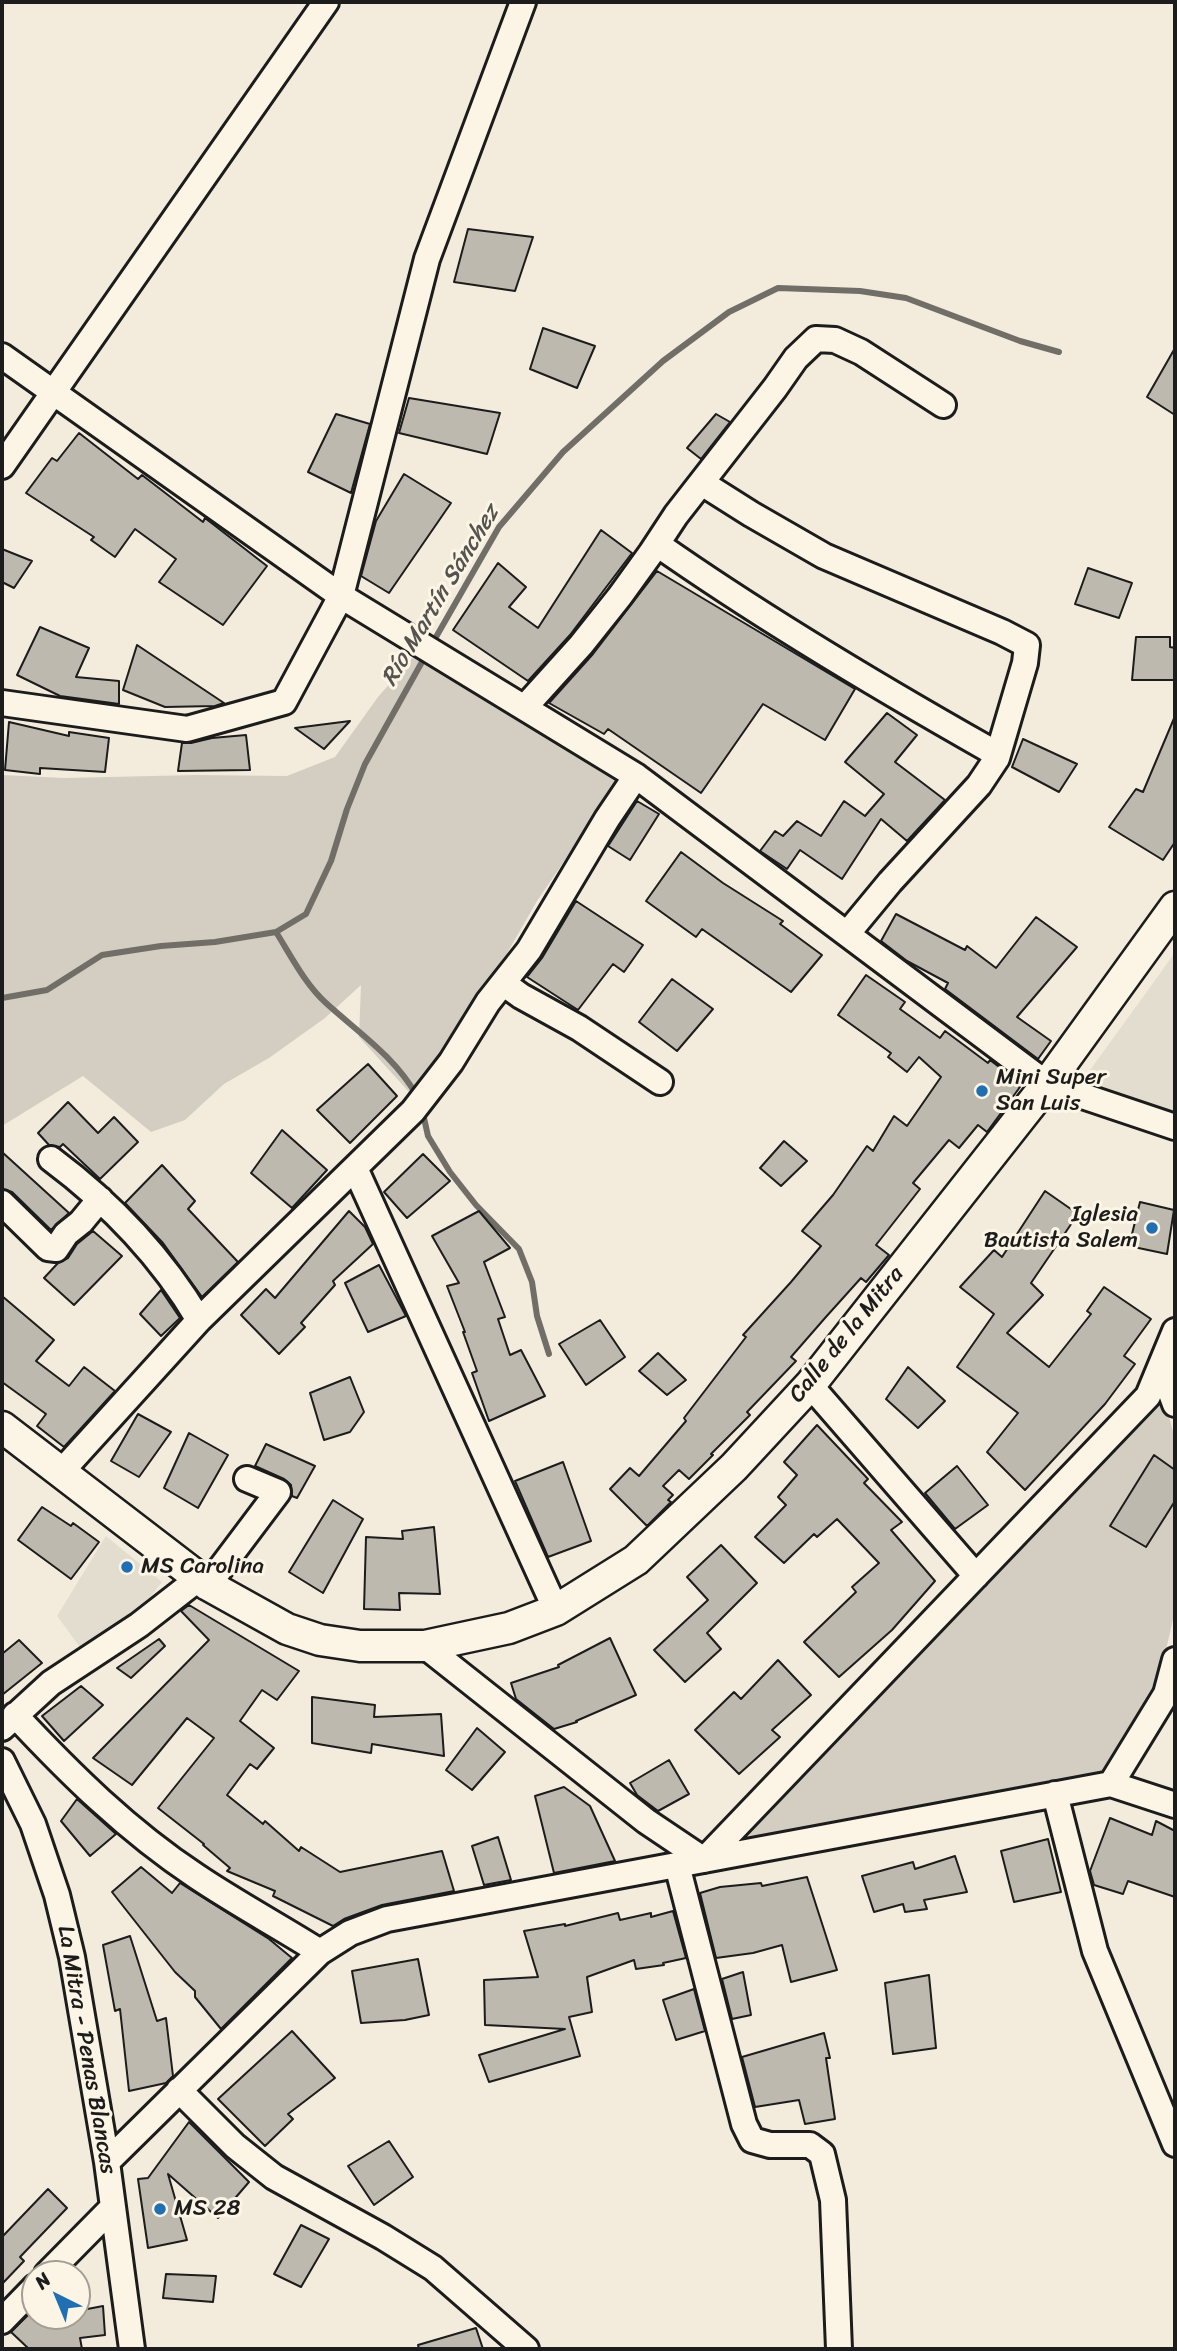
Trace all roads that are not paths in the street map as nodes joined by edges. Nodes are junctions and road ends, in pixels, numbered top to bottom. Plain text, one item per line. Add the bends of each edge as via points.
1 (326, 2) edge
2 (523, 2) edge
3 (2, 356) edge
4 (53, 391) junction
5 (943, 405) dead end
6 (2, 466) edge
7 (702, 483) junction
8 (657, 544) junction
9 (341, 596) junction
10 (2, 703) edge
11 (525, 707) junction
12 (997, 758) junction
13 (636, 776) junction
14 (1175, 907) edge
15 (847, 934) junction
16 (503, 983) junction
17 (660, 1082) dead end
18 (1047, 1084) junction
19 (1175, 1127) edge
20 (51, 1159) dead end
21 (355, 1168) junction
22 (100, 1199) junction
23 (2, 1203) edge
24 (199, 1320) junction
25 (1175, 1331) edge
26 (1161, 1366) junction
27 (810, 1385) junction
28 (1175, 1404) edge
29 (2, 1427) edge
30 (61, 1472) junction
31 (247, 1479) dead end
32 (976, 1576) junction
33 (203, 1582) junction
34 (556, 1610) junction
35 (425, 1646) junction
36 (1175, 1660) edge
37 (8, 1721) edge
38 (2, 1761) edge
39 (1111, 1784) junction
40 (1055, 1794) junction
41 (1175, 1805) edge
42 (704, 1860) junction
43 (677, 1865) junction
44 (320, 1952) junction
45 (179, 2090) junction
46 (1175, 2144) edge
47 (107, 2162) junction
48 (113, 2207) junction
49 (61, 2260) edge
50 (21, 2301) edge
51 (2, 2321) edge
52 (132, 2349) edge
53 (526, 2349) edge
54 (839, 2349) edge

1 - 4 street
2 - 9 street via 427,259
3 - 4 street
4 - 6 street
4 - 9 street
5 - 7 street via 861,352 835,340 816,339 796,358
7 - 8 street
7 - 12 street via 824,555 1027,645
8 - 11 street via 581,645
8 - 12 street via 725,592
9 - 10 street via 284,702 187,729
9 - 11 street
11 - 13 street
12 - 15 street via 979,785
13 - 15 street
13 - 16 street via 529,950
14 - 18 street, Calle de la Mitra
15 - 18 street
16 - 17 street
16 - 21 street via 413,1111
18 - 19 street
18 - 27 street, Calle de la Mitra
20 - 22 street
21 - 24 street
21 - 34 street
22 - 23 street via 56,1249 48,1248
22 - 24 street via 154,1256
24 - 30 street
25 - 26 street
26 - 28 street
26 - 32 street via 1149,1396
27 - 32 street
27 - 34 street, Calle de la Mitra via 734,1467 636,1560
29 - 30 street, Calle de la Mitra
30 - 33 street, Calle de la Mitra
31 - 33 street via 278,1492
32 - 42 street
33 - 35 street, Calle de la Mitra via 287,1629 320,1640 360,1646
33 - 37 street via 51,1684
34 - 35 street, Calle de la Mitra via 509,1628
35 - 42 street via 646,1821
36 - 39 street via 1166,1694
37 - 44 street via 156,1847
38 - 47 street, La Mitra - Penas Blancas via 33,1824 57,1895
39 - 40 street
39 - 41 street
40 - 42 street
40 - 46 street via 1095,1951
42 - 43 street
43 - 44 street via 387,1919 350,1933
43 - 54 street via 744,2124 752,2140 769,2145 810,2145 822,2154 833,2200
44 - 45 street
45 - 47 street
45 - 53 street via 274,2177 433,2268
47 - 48 street, La Mitra - Penas Blancas
48 - 49 street
48 - 52 street, La Mitra - Penas Blancas
50 - 51 street

